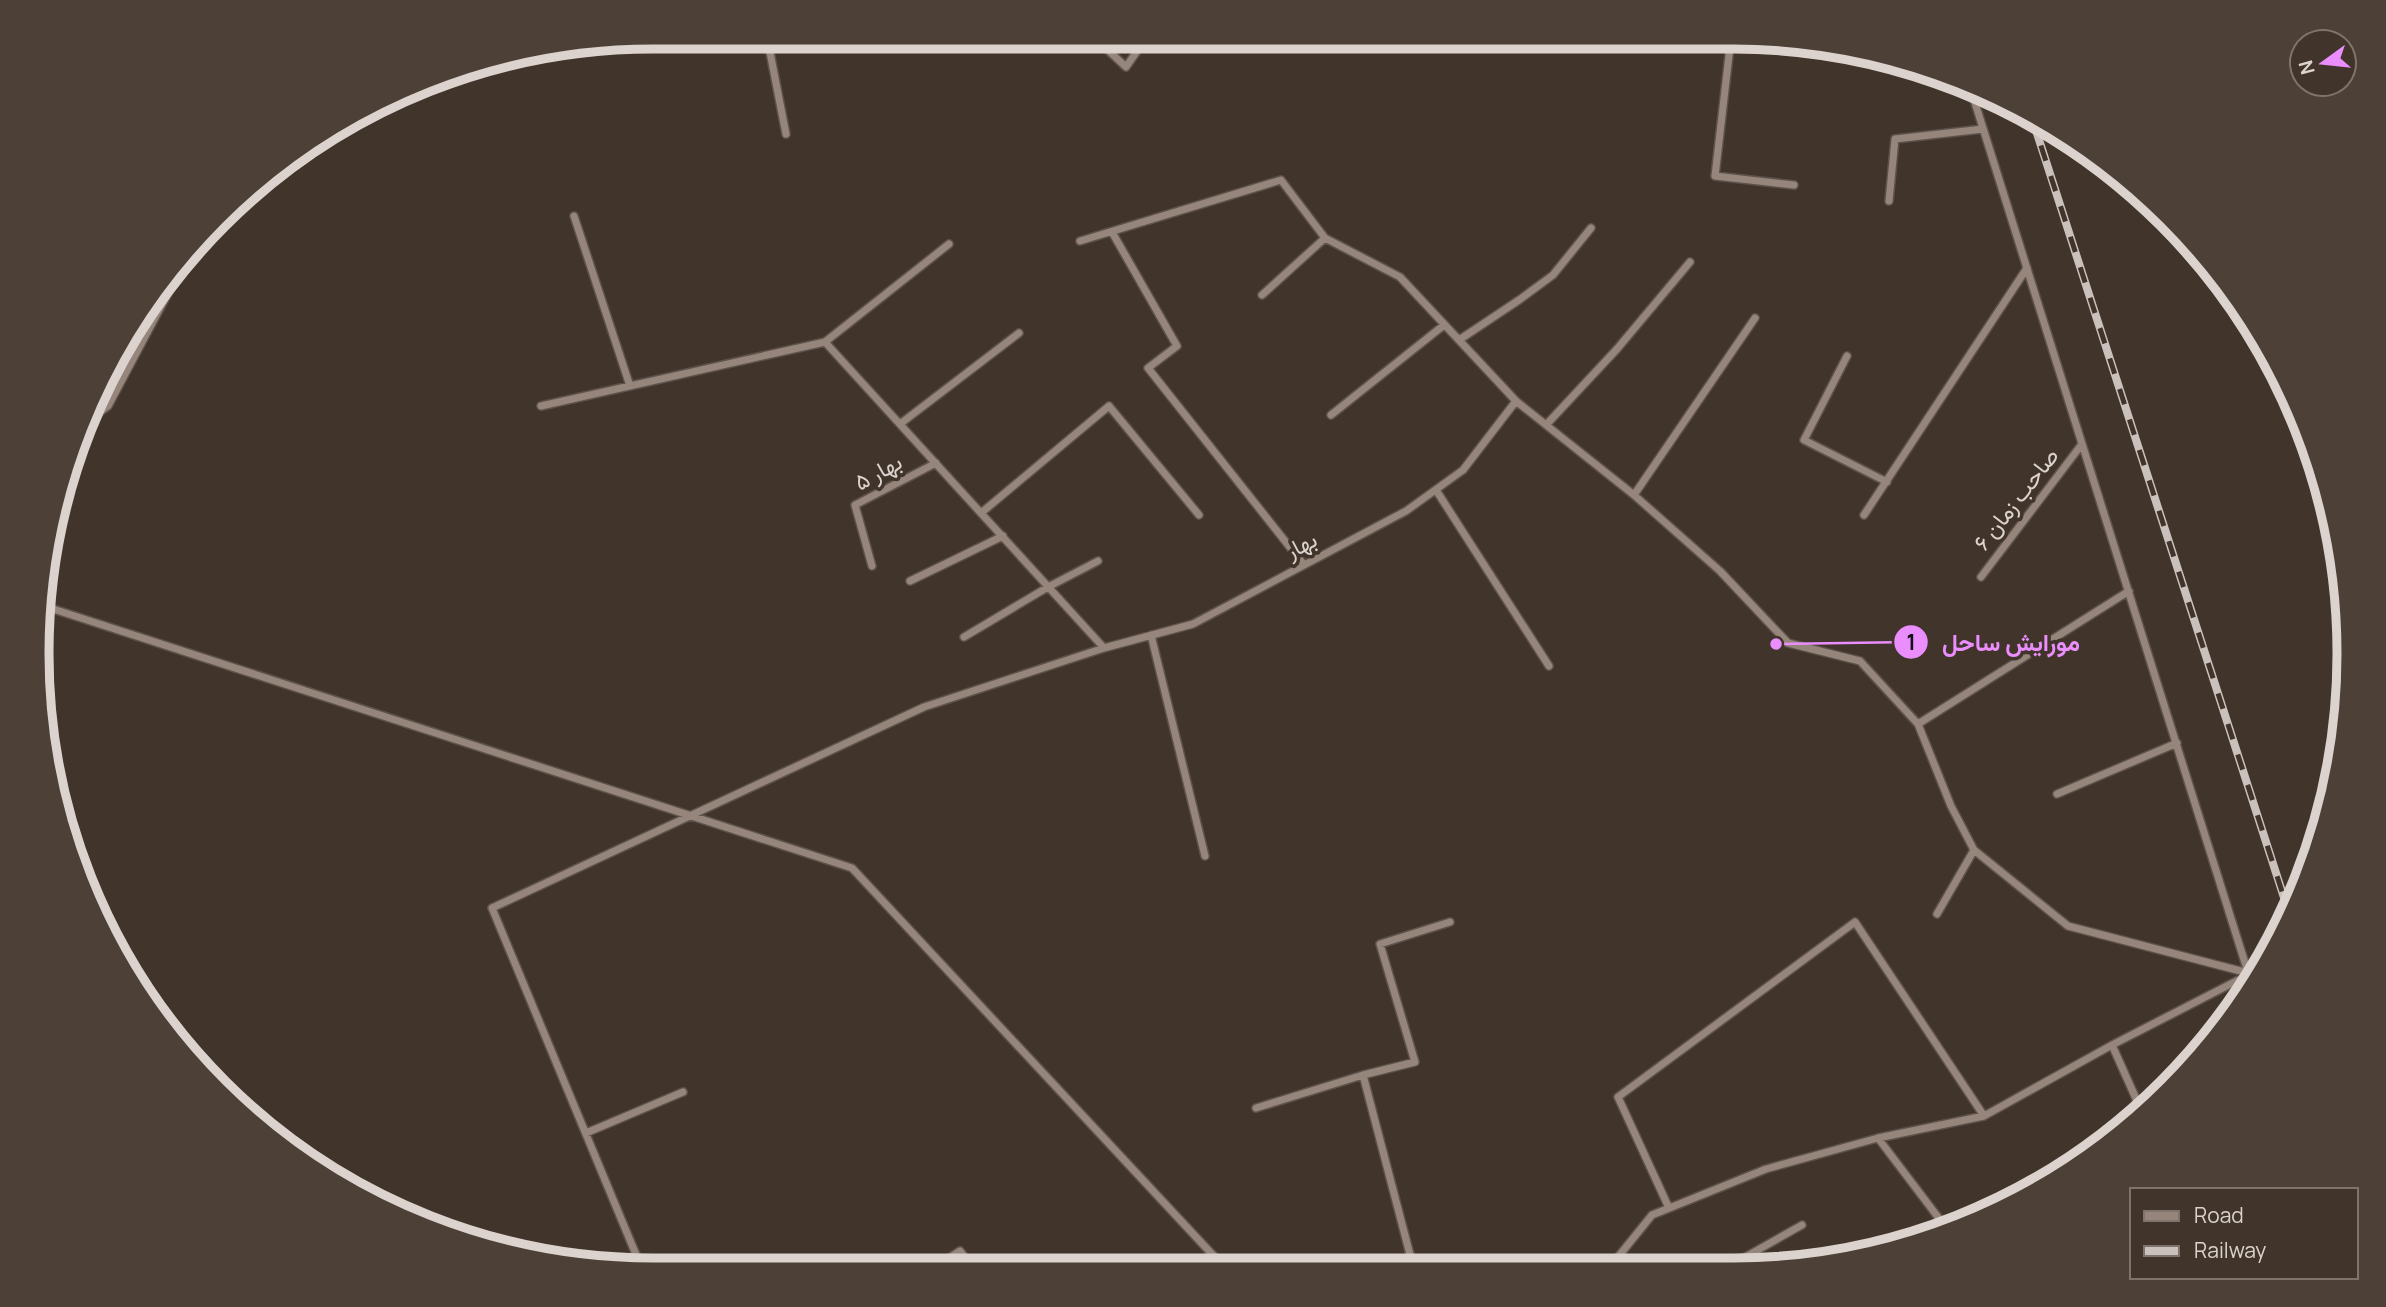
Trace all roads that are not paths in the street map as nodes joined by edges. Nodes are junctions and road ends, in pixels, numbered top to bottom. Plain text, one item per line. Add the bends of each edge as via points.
1 (769, 49) edge
2 (1107, 49) edge
3 (1139, 49) edge
4 (1730, 49) edge
5 (1974, 99) edge
6 (1983, 129) junction
7 (786, 135) dead end
8 (1794, 185) dead end
9 (1889, 201) dead end
10 (574, 216) dead end
11 (1591, 228) dead end
12 (1112, 232) junction
13 (1325, 238) junction
14 (1080, 241) dead end
15 (949, 244) dead end
16 (1690, 262) dead end
17 (2027, 268) junction
18 (1262, 295) dead end
19 (166, 297) edge
20 (1755, 318) dead end
21 (1444, 325) junction
22 (1019, 333) dead end
23 (1459, 340) junction
24 (825, 342) junction
25 (1847, 356) dead end
26 (630, 386) junction
27 (1516, 401) junction
28 (541, 406) dead end
29 (99, 413) edge
30 (1331, 415) dead end
31 (900, 424) junction
32 (1546, 425) junction
33 (2082, 444) junction
34 (936, 463) junction
35 (1887, 482) junction
36 (1436, 490) junction
37 (1634, 495) junction
38 (981, 513) junction
39 (1199, 515) dead end
40 (1864, 515) dead end
41 (1003, 537) junction
42 (1098, 561) dead end
43 (1304, 565) junction
44 (872, 566) dead end
45 (1980, 577) dead end
46 (910, 581) dead end
47 (1048, 587) junction
48 (2129, 591) junction
49 (51, 608) edge
50 (1151, 635) junction
51 (964, 637) dead end
52 (1104, 648) junction
53 (1549, 666) dead end
54 (1918, 724) junction
55 (2177, 743) junction
56 (2057, 794) dead end
57 (692, 816) junction
58 (1974, 850) junction
59 (1205, 856) dead end
60 (1937, 914) dead end
61 (1450, 922) dead end
62 (2249, 967) edge
63 (2244, 975) edge
64 (2238, 984) edge
65 (2112, 1045) junction
66 (1363, 1075) junction
67 (683, 1092) dead end
68 (2137, 1102) edge
69 (1256, 1108) dead end
70 (1984, 1116) junction
71 (586, 1133) junction
72 (1878, 1138) junction
73 (1669, 1208) junction
74 (1941, 1221) edge
75 (1802, 1225) dead end
76 (1618, 1257) edge
77 (637, 1258) edge
78 (949, 1258) edge
79 (965, 1258) edge
80 (1216, 1258) edge
81 (1411, 1258) edge
82 (1744, 1258) edge

1 - 7 street
2 - 3 street via 1126,67
4 - 8 street via 1715,176
5 - 6 street
6 - 9 street via 1895,139
6 - 17 street
10 - 26 street
11 - 23 street via 1553,275
12 - 13 street via 1281,180
12 - 14 street
12 - 43 street via 1177,346 1148,368
13 - 18 street
13 - 21 street via 1400,277
15 - 24 street
16 - 32 street
17 - 33 street
17 - 35 street
19 - 29 street via 108,406
20 - 37 street
21 - 23 street
21 - 30 street
22 - 31 street
23 - 27 street
24 - 26 street
24 - 31 street
25 - 35 street via 1804,440
26 - 28 street
27 - 32 street
27 - 36 street, بهار via 1463,470
31 - 34 street
32 - 37 street
33 - 45 street, صاحب زمان ۶
33 - 48 street
34 - 38 street
34 - 44 street, بهار ۵ via 855,505
35 - 40 street
36 - 43 street, بهار
36 - 53 street
37 - 54 street via 1720,571 1788,643 1860,661
38 - 39 street via 1109,407
38 - 41 street
41 - 46 street
41 - 47 street
42 - 47 street
43 - 50 street, بهار via 1193,624
47 - 51 street
47 - 52 street
48 - 54 street
48 - 55 street
49 - 57 street
50 - 52 street, بهار
50 - 59 street
52 - 57 street, بهار via 924,707
54 - 58 street
55 - 56 street
55 - 62 street
57 - 71 street, بهار via 492,908
57 - 80 street via 852,868
58 - 60 street
58 - 63 street via 2068,926
61 - 66 street via 1380,944 1415,1062
64 - 65 street
65 - 68 street
65 - 70 street
66 - 69 street
66 - 81 street
67 - 71 street
70 - 72 street
70 - 73 street via 1855,922 1618,1097
71 - 77 street
72 - 73 street via 1766,1169
72 - 74 street
73 - 76 street via 1652,1215
75 - 82 street
78 - 79 street via 960,1251

